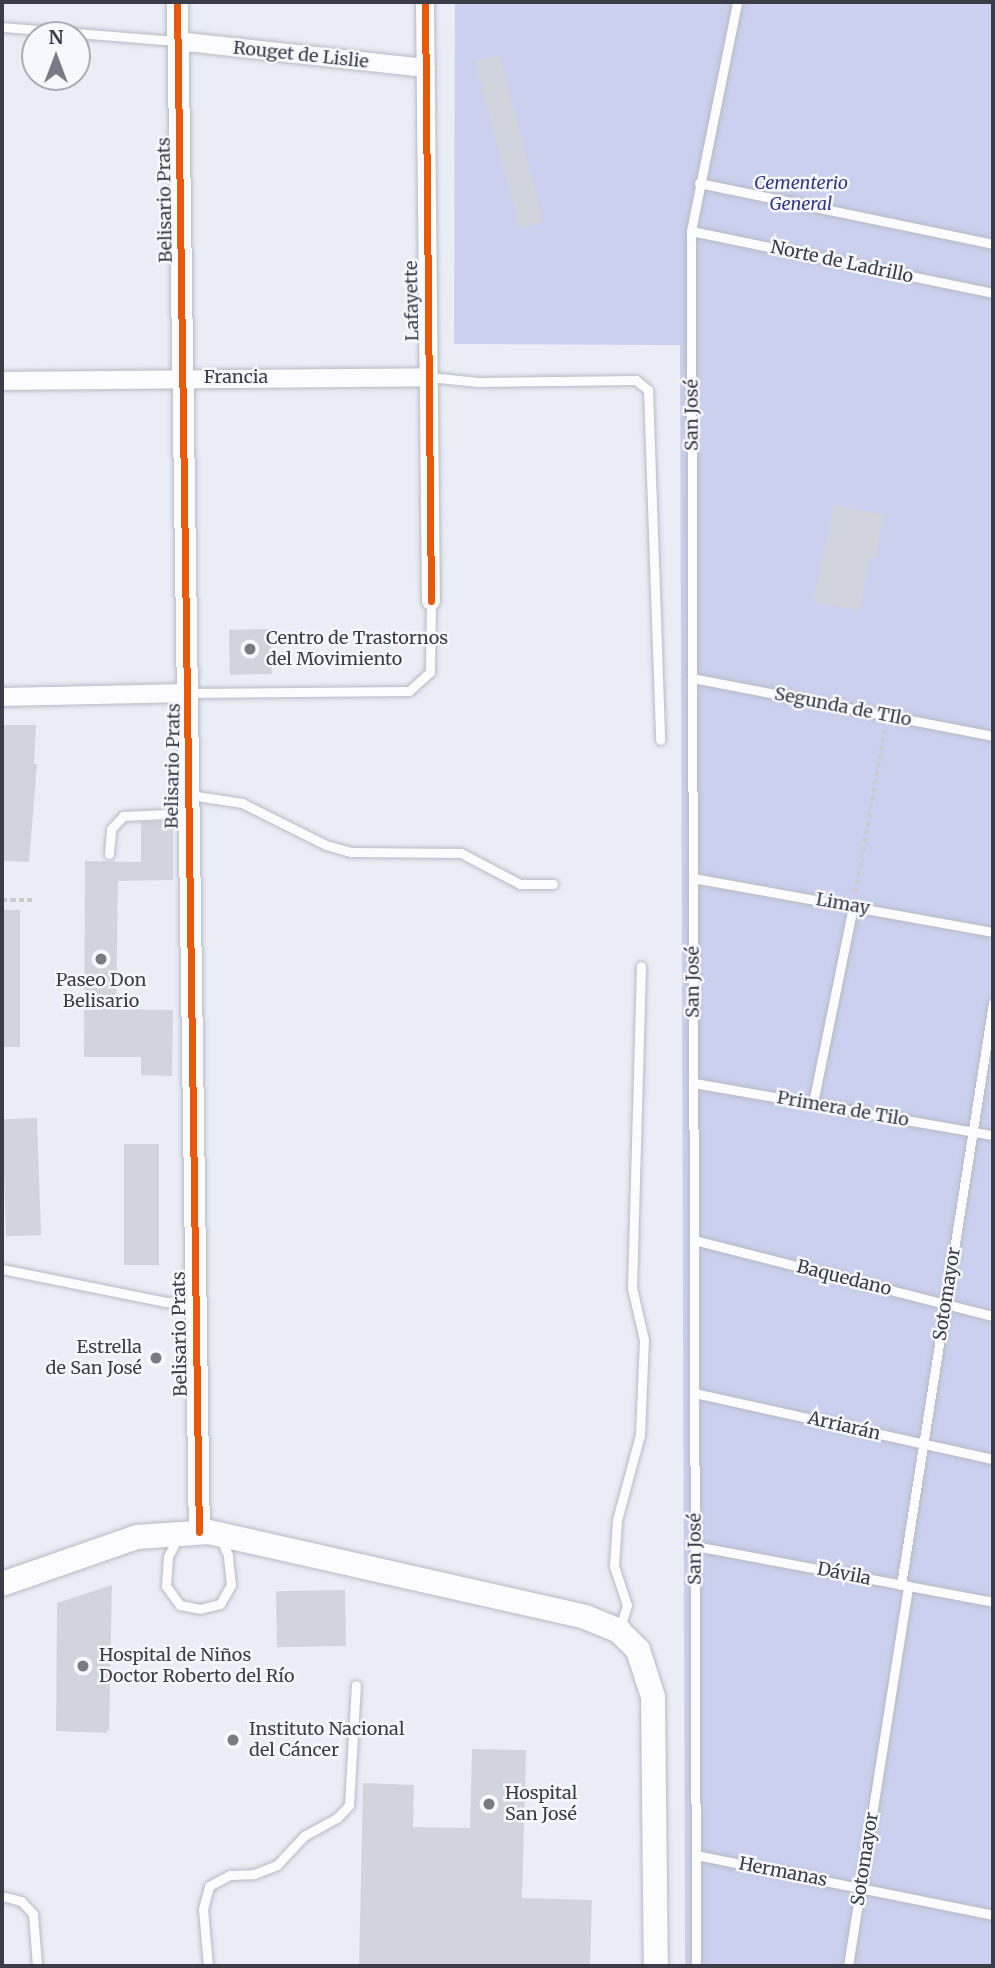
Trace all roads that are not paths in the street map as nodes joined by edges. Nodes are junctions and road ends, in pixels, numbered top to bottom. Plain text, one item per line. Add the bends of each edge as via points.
1 (177, 2) edge
2 (425, 2) edge
3 (737, 2) edge
4 (2, 27) edge
5 (177, 41) junction
6 (426, 68) junction
7 (699, 183) junction
8 (691, 231) junction
9 (993, 244) edge
10 (993, 293) edge
11 (184, 377) junction
12 (429, 377) junction
13 (2, 382) edge
14 (431, 601) joint
15 (692, 678) junction
16 (189, 693) junction
17 (2, 697) edge
18 (993, 736) edge
19 (660, 740) dead end
20 (187, 804) junction
21 (109, 854) dead end
22 (693, 878) junction
23 (553, 884) dead end
24 (853, 906) junction
25 (993, 932) edge
26 (641, 966) dead end
27 (993, 1003) edge
28 (694, 1083) junction
29 (813, 1103) junction
30 (973, 1132) junction
31 (993, 1135) edge
32 (694, 1240) junction
33 (2, 1269) edge
34 (195, 1303) junction
35 (945, 1304) junction
36 (993, 1316) edge
37 (695, 1393) junction
38 (923, 1444) junction
39 (993, 1459) edge
40 (199, 1532) junction
41 (695, 1546) junction
42 (2, 1584) edge
43 (904, 1585) junction
44 (993, 1602) edge
45 (619, 1631) junction
46 (356, 1685) dead end
47 (696, 1855) junction
48 (860, 1888) junction
49 (2, 1896) edge
50 (993, 1915) edge
51 (37, 1966) edge
52 (208, 1966) edge
53 (656, 1966) edge
54 (696, 1966) edge
55 (848, 1966) edge

1 - 5 street, Belisario Prats
2 - 6 street, Lafayette
3 - 7 lane, San José
4 - 5 lane
5 - 6 street, Rouget de Lislie
5 - 11 street, Belisario Prats
6 - 12 street, Lafayette
7 - 8 lane, San José
7 - 9 lane
8 - 10 lane, Norte de Ladrillo
8 - 15 lane, San José
11 - 12 street, Francia
11 - 13 street, Francia
11 - 16 street, Belisario Prats
12 - 14 street, Lafayette
12 - 19 lane via 478,382 636,380 648,390
14 - 16 lane via 430,672 409,691
15 - 18 lane, Segunda de TIlo
15 - 22 lane, San José
16 - 17 street
16 - 20 street, Belisario Prats
20 - 21 lane via 123,816 111,829
20 - 23 lane via 242,803 326,845 351,852 461,853 520,884
20 - 34 street, Belisario Prats
22 - 24 lane, Limay
22 - 28 lane, San José
24 - 25 lane, Limay
24 - 29 lane
26 - 45 lane via 632,1288 644,1340 640,1435 617,1520 614,1566 627,1605
27 - 30 lane, Sotomayor
28 - 29 lane, Primera de Tilo
28 - 32 lane, San José
29 - 30 lane, Primera de Tilo
30 - 31 lane, Primera de Tilo
30 - 35 lane, Sotomayor
32 - 35 lane, Baquedano
32 - 37 lane, San José
33 - 34 lane via 166,1302
34 - 40 street, Belisario Prats
35 - 36 lane, Baquedano
35 - 38 lane, Sotomayor
37 - 38 lane, Arriarán
37 - 41 lane, San José
38 - 39 lane, Arriarán
38 - 43 lane, Sotomayor
40 - 40 lane via 167,1557 166,1586 180,1605 200,1609 220,1604 231,1585 229,1555
40 - 42 main road via 137,1536
40 - 45 main road via 585,1617
41 - 43 lane, Dávila
41 - 47 lane, San José
43 - 44 lane, Dávila
43 - 48 lane, Sotomayor
45 - 53 main road via 638,1650 653,1697
46 - 52 lane via 349,1805 337,1818 304,1836 278,1865 254,1874 230,1875 209,1886 203,1909
47 - 48 lane, Hermanas
47 - 54 lane, San José
48 - 50 lane, Hermanas
48 - 55 lane, Sotomayor
49 - 51 lane via 21,1901 33,1914

